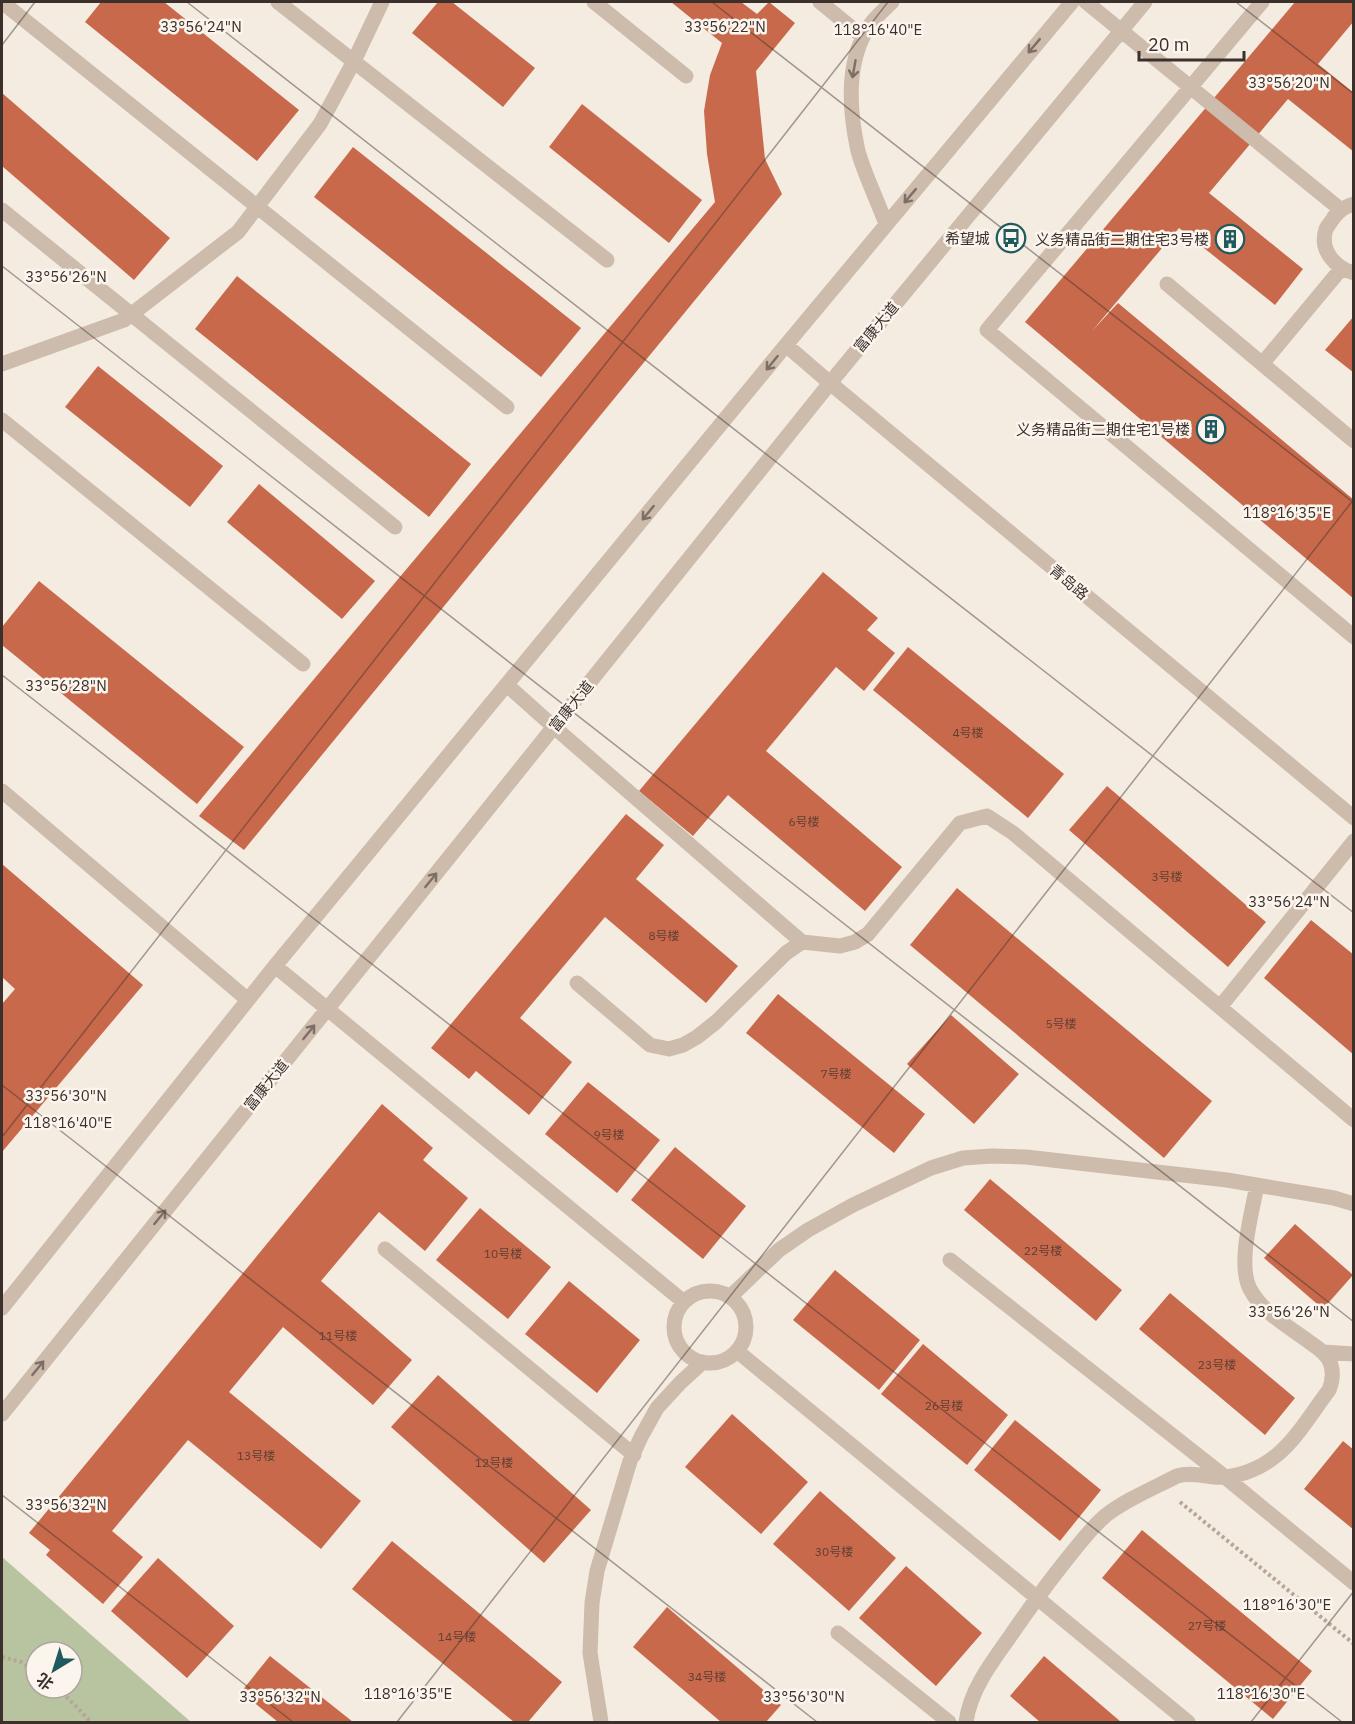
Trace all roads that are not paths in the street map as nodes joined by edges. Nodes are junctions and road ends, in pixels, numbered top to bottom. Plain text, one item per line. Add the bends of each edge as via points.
1 (2, 2) edge
2 (278, 2) edge
3 (382, 2) edge
4 (594, 2) edge
5 (820, 2) edge
6 (892, 2) edge
7 (1072, 2) edge
8 (1086, 2) edge
9 (1145, 2) edge
10 (1262, 2) edge
11 (1121, 31) junction
12 (863, 37) junction
13 (354, 61) junction
14 (686, 76) dead end
15 (1190, 87) junction
16 (257, 207) junction
17 (1347, 207) edge
18 (2, 210) edge
19 (886, 224) junction
20 (607, 260) dead end
21 (1347, 271) edge
22 (1167, 284) dead end
23 (131, 314) junction
24 (786, 345) junction
25 (2, 364) edge
26 (1262, 364) junction
27 (830, 383) junction
28 (507, 407) dead end
29 (2, 420) edge
30 (1353, 441) edge
31 (395, 527) dead end
32 (1353, 637) edge
33 (303, 664) dead end
34 (507, 685) junction
35 (554, 727) junction
36 (2, 791) edge
37 (1353, 818) edge
38 (1353, 841) edge
39 (802, 942) junction
40 (275, 966) junction
41 (577, 983) dead end
42 (248, 1000) junction
43 (1220, 1007) junction
44 (327, 1009) junction
45 (1353, 1120) edge
46 (1257, 1185) junction
47 (1353, 1204) edge
48 (385, 1249) dead end
49 (950, 1260) dead end
50 (730, 1297) junction
51 (684, 1302) junction
52 (2, 1308) edge
53 (737, 1351) junction
54 (1323, 1352) junction
55 (1353, 1354) edge
56 (703, 1362) junction
57 (2, 1414) edge
58 (634, 1455) junction
59 (1225, 1477) junction
60 (1353, 1584) edge
61 (1037, 1596) junction
62 (838, 1633) dead end
63 (602, 1722) edge
64 (949, 1722) edge
65 (966, 1722) edge
66 (1188, 1722) edge

1 - 16 street
2 - 13 street
3 - 13 street
4 - 14 street
5 - 12 street
6 - 12 street
7 -> 19 street
8 - 11 street
9 - 11 street, 富康大道
10 - 15 street
11 - 15 street
11 - 27 street, 富康大道
12 -> 19 street via 853,65 850,100 858,152
13 - 16 street via 320,124
13 - 20 street
15 - 17 street
15 - 32 street via 987,330
16 - 23 street via 238,232
16 - 28 street
17 - 21 street via 1326,228 1324,239 1332,261
18 - 23 street
19 - 24 street
21 - 26 street
22 - 26 street
23 - 25 street via 124,320
23 - 31 street
24 - 27 street, 青岛路
24 -> 34 street
26 - 30 street
27 - 35 street, 富康大道
27 - 37 street, 青岛路
29 - 33 street
34 - 35 street
34 - 40 street
35 - 39 street
44 -> 35 street, 富康大道
36 - 42 street
38 - 43 street
39 - 41 street via 778,959 716,1022 683,1046 669,1049 650,1045
39 - 43 street via 840,946 868,934 960,823 987,816
40 - 42 street
40 - 44 street
42 - 52 street
43 - 45 street
44 - 51 street
57 -> 44 street, 富康大道
46 - 47 street
46 - 50 street via 1026,1157 963,1158 931,1168 808,1230 779,1250
46 - 54 street via 1246,1248 1249,1287 1277,1318
48 - 58 street
49 - 59 street
50 - 51 street via 708,1291
50 - 53 street via 745,1316 744,1341
51 - 56 street via 675,1318 677,1340 692,1358
53 - 56 street via 727,1359
53 - 61 street
54 - 55 street
54 - 59 street via 1329,1360 1333,1381 1285,1449 1267,1463
56 - 58 street via 657,1408
58 - 63 street via 597,1571 592,1604 590,1653
59 - 60 street
59 - 61 street via 1186,1473 1106,1516
61 - 65 street via 982,1678 967,1710
61 - 66 street
62 - 64 street

